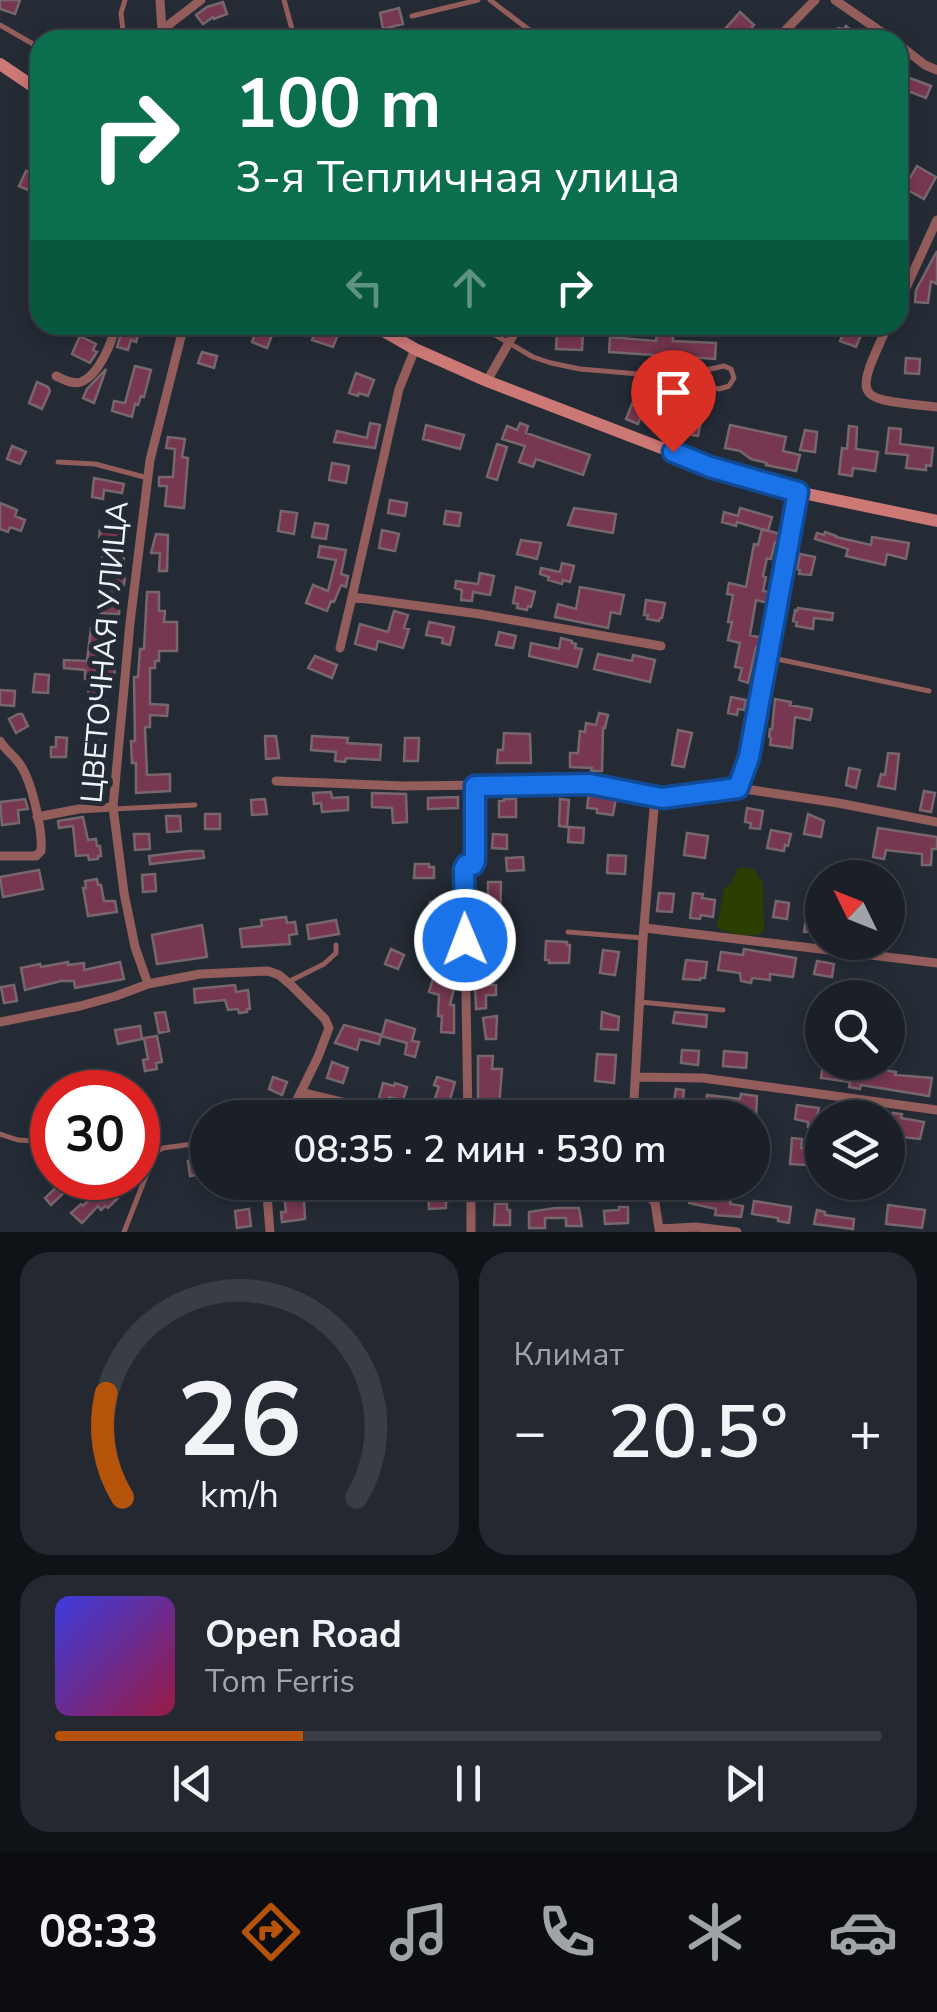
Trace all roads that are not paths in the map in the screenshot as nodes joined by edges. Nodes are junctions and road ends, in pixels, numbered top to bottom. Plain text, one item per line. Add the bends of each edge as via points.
1 (125, 0) edge
2 (160, 0) edge
3 (201, 0) edge
4 (284, 0) edge
5 (478, 0) edge
6 (490, 0) edge
7 (815, 0) edge
8 (834, 0) edge
9 (412, 16) dead end
10 (0, 25) edge
11 (123, 30) edge
12 (158, 30) edge
13 (165, 30) edge
14 (292, 30) edge
15 (529, 30) edge
16 (786, 30) edge
17 (878, 30) edge
18 (30, 42) edge
19 (908, 52) edge
20 (0, 64) edge
21 (937, 70) edge
22 (30, 84) edge
23 (937, 220) edge
24 (908, 282) edge
25 (112, 335) edge
26 (181, 335) edge
27 (391, 335) edge
28 (492, 335) edge
29 (513, 335) edge
30 (883, 335) edge
31 (508, 343) junction
32 (415, 348) junction
33 (56, 376) dead end
34 (674, 377) junction
35 (487, 380) junction
36 (937, 407) edge
37 (58, 462) dead end
38 (148, 478) junction
39 (798, 492) junction
40 (937, 521) edge
41 (352, 597) junction
42 (661, 646) dead end
43 (340, 648) dead end
44 (768, 656) junction
45 (929, 691) dead end
46 (0, 741) edge
47 (276, 781) dead end
48 (475, 786) junction
49 (738, 788) junction
50 (655, 797) junction
51 (195, 805) dead end
52 (113, 808) junction
53 (37, 817) junction
54 (937, 822) edge
55 (0, 856) edge
56 (568, 932) dead end
57 (644, 933) junction
58 (336, 945) dead end
59 (937, 963) edge
60 (288, 982) junction
61 (148, 984) junction
62 (640, 1002) junction
63 (723, 1010) dead end
64 (0, 1022) edge
65 (636, 1077) junction
66 (301, 1092) junction
67 (297, 1100) edge
68 (334, 1100) edge
69 (468, 1100) edge
70 (634, 1100) edge
71 (937, 1110) edge
72 (0, 1134) edge
73 (30, 1141) edge
74 (190, 1145) edge
75 (160, 1150) edge
76 (138, 1200) edge
77 (267, 1200) edge
78 (472, 1200) edge
79 (652, 1200) edge
80 (658, 1230) edge
81 (124, 1232) edge
82 (270, 1232) edge
83 (471, 1232) edge
84 (737, 1232) edge

1 - 11 lane
2 - 12 street
3 - 13 street
4 - 14 lane
5 - 9 lane
6 - 15 lane
7 - 16 street
8 - 17 street
10 - 18 lane
19 - 21 street
20 - 22 main road
23 - 24 street
25 - 33 street via 85,380
26 - 38 street, ЦВЕТОЧНАЯ УЛИЦА
27 - 32 main road
28 - 31 lane
29 - 31 street
30 - 36 street via 865,388 876,400
31 - 34 lane via 551,364
31 - 35 street
32 - 35 main road
32 - 41 street via 399,389
34 - 34 lane via 719,390 734,378 724,366
35 - 39 main road via 710,467
37 - 38 lane
38 - 52 street, ЦВЕТОЧНАЯ УЛИЦА
39 - 40 main road
39 - 44 street
41 - 42 street
41 - 43 street
44 - 45 lane
44 - 49 street
46 - 53 street via 23,768
47 - 48 street
48 - 50 street via 590,784
48 - 69 street via 475,861 464,869
49 - 50 street
49 - 54 street
50 - 57 street
51 - 52 lane
52 - 53 street
52 - 61 street, ЦВЕТОЧНАЯ УЛИЦА via 124,893
53 - 55 street via 39,853
56 - 57 lane
57 - 59 street
57 - 62 street
58 - 60 lane via 330,960
60 - 61 street via 274,973 232,971
60 - 66 street via 327,1022
61 - 64 street
62 - 63 lane
62 - 65 street
65 - 70 street
65 - 71 street via 703,1078
66 - 67 street
66 - 68 street
72 - 73 lane
74 - 75 lane
76 - 81 lane
77 - 82 street
78 - 83 street
79 - 80 street
80 - 84 street

